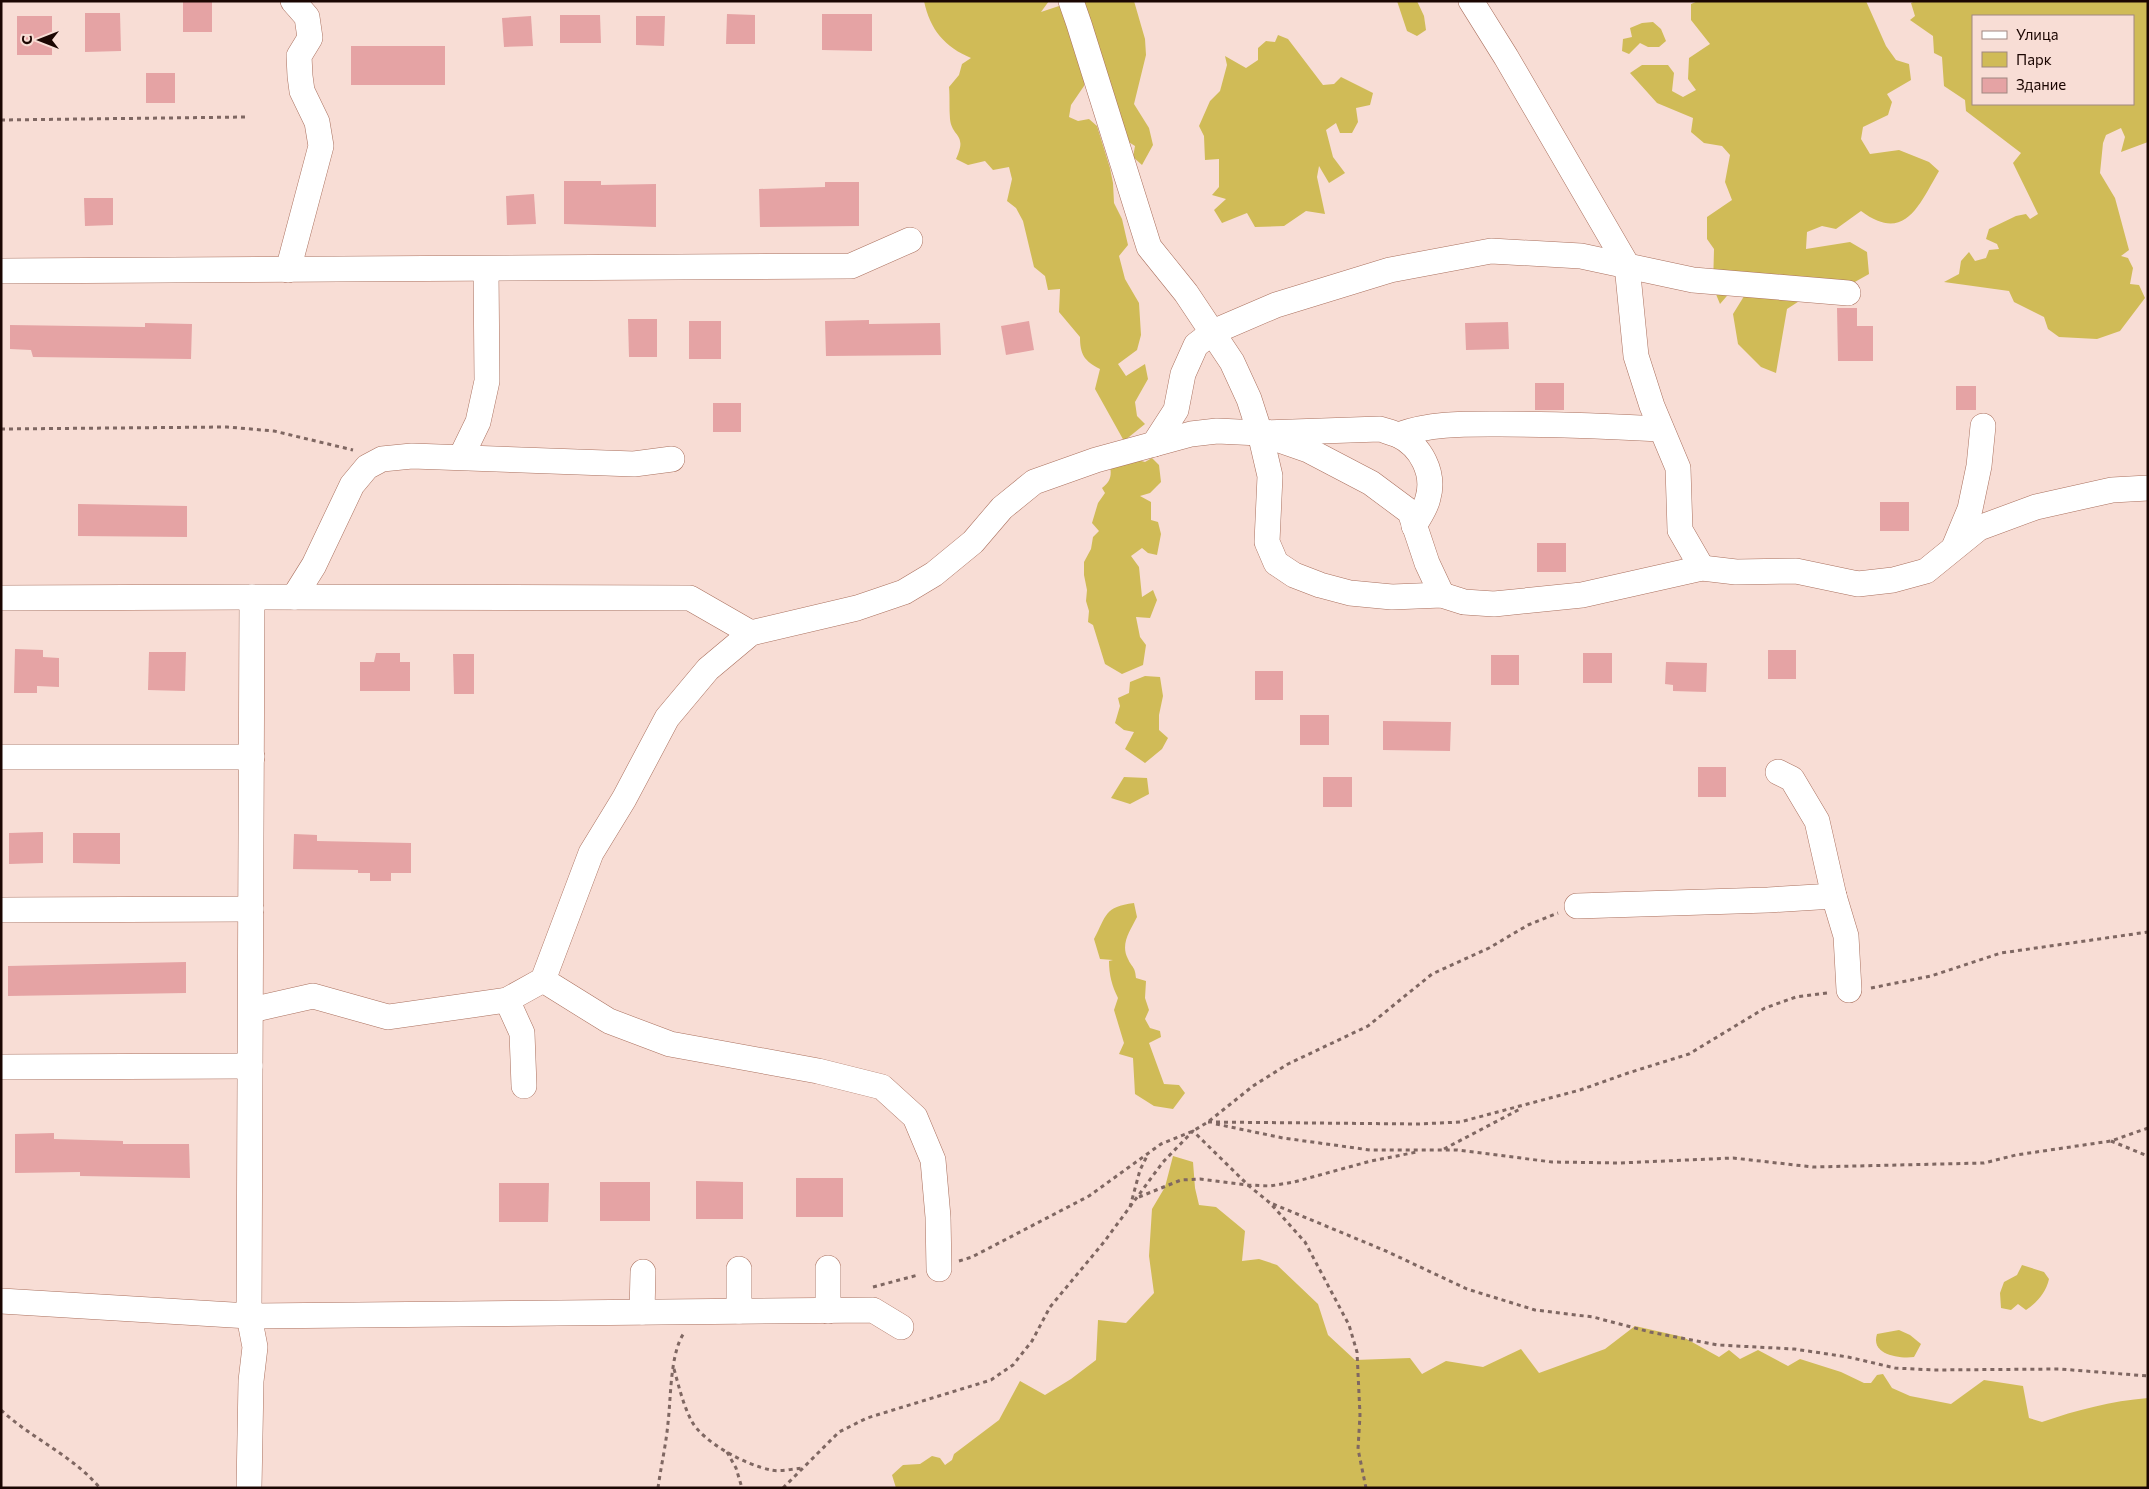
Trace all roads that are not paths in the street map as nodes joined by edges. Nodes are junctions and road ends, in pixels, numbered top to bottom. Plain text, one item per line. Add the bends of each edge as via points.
1 (293, 1) edge
2 (1070, 1) edge
3 (1471, 1) edge
4 (910, 240) dead end
5 (1627, 265) junction
6 (486, 269) junction
7 (288, 270) junction
8 (1, 271) edge
9 (1848, 293) dead end
10 (1213, 332) junction
11 (1983, 426) dead end
12 (1661, 429) junction
13 (1260, 433) junction
14 (1398, 435) junction
15 (1154, 444) junction
16 (461, 458) junction
17 (672, 459) dead end
18 (2148, 488) edge
19 (1414, 526) junction
20 (1954, 548) junction
21 (1702, 568) junction
22 (1442, 595) junction
23 (252, 596) junction
24 (294, 597) junction
25 (1, 598) edge
26 (751, 633) junction
27 (1, 756) edge
28 (252, 757) junction
29 (1778, 772) dead end
30 (1834, 896) junction
31 (1578, 906) road end
32 (251, 909) junction
33 (1, 910) edge
34 (543, 980) junction
35 (1849, 990) dead end
36 (507, 1000) junction
37 (250, 1010) junction
38 (250, 1066) junction
39 (1, 1067) edge
40 (524, 1086) dead end
41 (828, 1268) dead end
42 (739, 1269) dead end
43 (939, 1269) road end
44 (643, 1272) dead end
45 (1, 1301) edge
46 (828, 1311) junction
47 (642, 1312) junction
48 (739, 1312) junction
49 (249, 1316) junction
50 (901, 1327) dead end
51 (249, 1488) edge

1 - 7 street via 307,17 310,38 299,56 300,76 302,91 317,122 321,146
2 - 10 street via 1150,247
3 - 5 street
4 - 6 street via 851,266
5 - 9 street via 1693,280
5 - 10 street via 1582,256 1491,251 1390,270 1276,305
5 - 12 street via 1636,356
6 - 7 street
6 - 16 street via 488,382 478,422
7 - 8 street
10 - 13 street via 1232,362
10 - 15 street via 1196,346 1183,374 1176,410
11 - 20 street via 1970,508
12 - 14 street via 1585,424 1440,424
12 - 21 street via 1678,468 1680,530
13 - 14 street via 1380,429
13 - 15 street via 1217,431
13 - 19 street via 1308,450 1371,483 1410,512
13 - 22 street via 1270,476 1267,542 1276,563 1294,575 1350,593 1392,597
14 - 19 street via 1423,457 1430,477 1428,498
15 - 26 street via 1034,482 1002,508 973,542 934,574 904,592 857,608
16 - 17 street via 634,464
16 - 24 street via 412,456 382,459 367,468 352,485 314,565
18 - 20 street via 2112,490 2036,507 1979,528
19 - 22 street
20 - 21 street via 1926,570 1893,580 1858,584 1796,571 1736,572
21 - 22 street via 1582,595 1494,604 1464,602
23 - 24 street
23 - 25 street
23 - 28 street
24 - 26 street via 690,598
26 - 34 street via 708,669 667,718 591,853
27 - 28 street
28 - 32 street
29 - 30 street via 1792,779 1817,821
30 - 31 street
30 - 35 street via 1846,936
32 - 33 street
32 - 37 street
34 - 36 street
34 - 43 street via 609,1021 670,1044 818,1071 882,1087 914,1117 933,1160
36 - 37 street via 388,1017 313,996
36 - 40 street via 522,1033
37 - 38 street
38 - 39 street
38 - 49 street
41 - 46 street
42 - 48 street
44 - 47 street
45 - 49 street
46 - 48 street
46 - 50 street via 873,1310
47 - 48 street
47 - 49 street
49 - 51 street via 255,1347 251,1381

